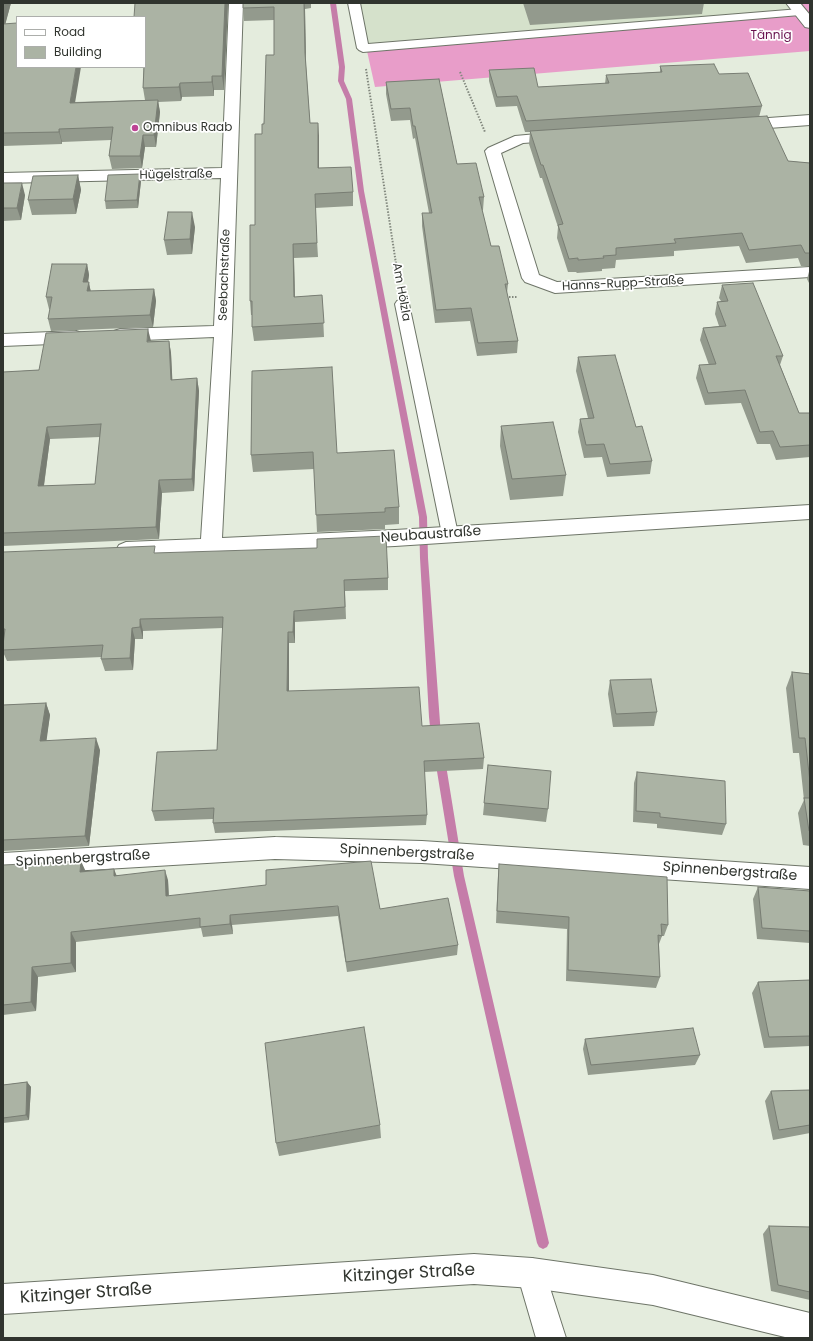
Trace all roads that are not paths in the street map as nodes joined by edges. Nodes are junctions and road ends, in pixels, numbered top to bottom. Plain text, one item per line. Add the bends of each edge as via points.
1 (236, 3) edge
2 (354, 3) edge
3 (796, 8) edge
4 (810, 24) edge
5 (810, 120) edge
6 (727, 126) edge
7 (576, 136) edge
8 (228, 174) junction
9 (3, 178) edge
10 (810, 272) edge
11 (402, 304) road end
12 (223, 331) junction
13 (3, 340) edge
14 (810, 512) edge
15 (450, 534) junction
16 (211, 547) junction
17 (111, 551) edge
18 (3, 864) edge
19 (810, 878) edge
20 (532, 1273) junction
21 (3, 1299) edge
22 (810, 1328) edge
23 (551, 1338) edge

1 - 8 street, Seebachstraße
2 - 3 lane via 363,48
3 - 4 street
5 - 6 street
7 - 10 street, Hanns-Rupp-Straße via 520,139 493,151 531,278 555,288
8 - 9 street, Hügelstraße
8 - 12 street, Seebachstraße
11 - 15 lane, Am Hölzla
12 - 13 street
12 - 16 street, Seebachstraße
14 - 15 street, Neubaustraße
15 - 16 street, Neubaustraße
16 - 17 street, Neubaustraße
18 - 19 street, Spinnenbergstraße via 275,848 422,852
20 - 21 street, Kitzinger Straße via 474,1269
20 - 22 street, Kitzinger Straße via 653,1290
20 - 23 street

